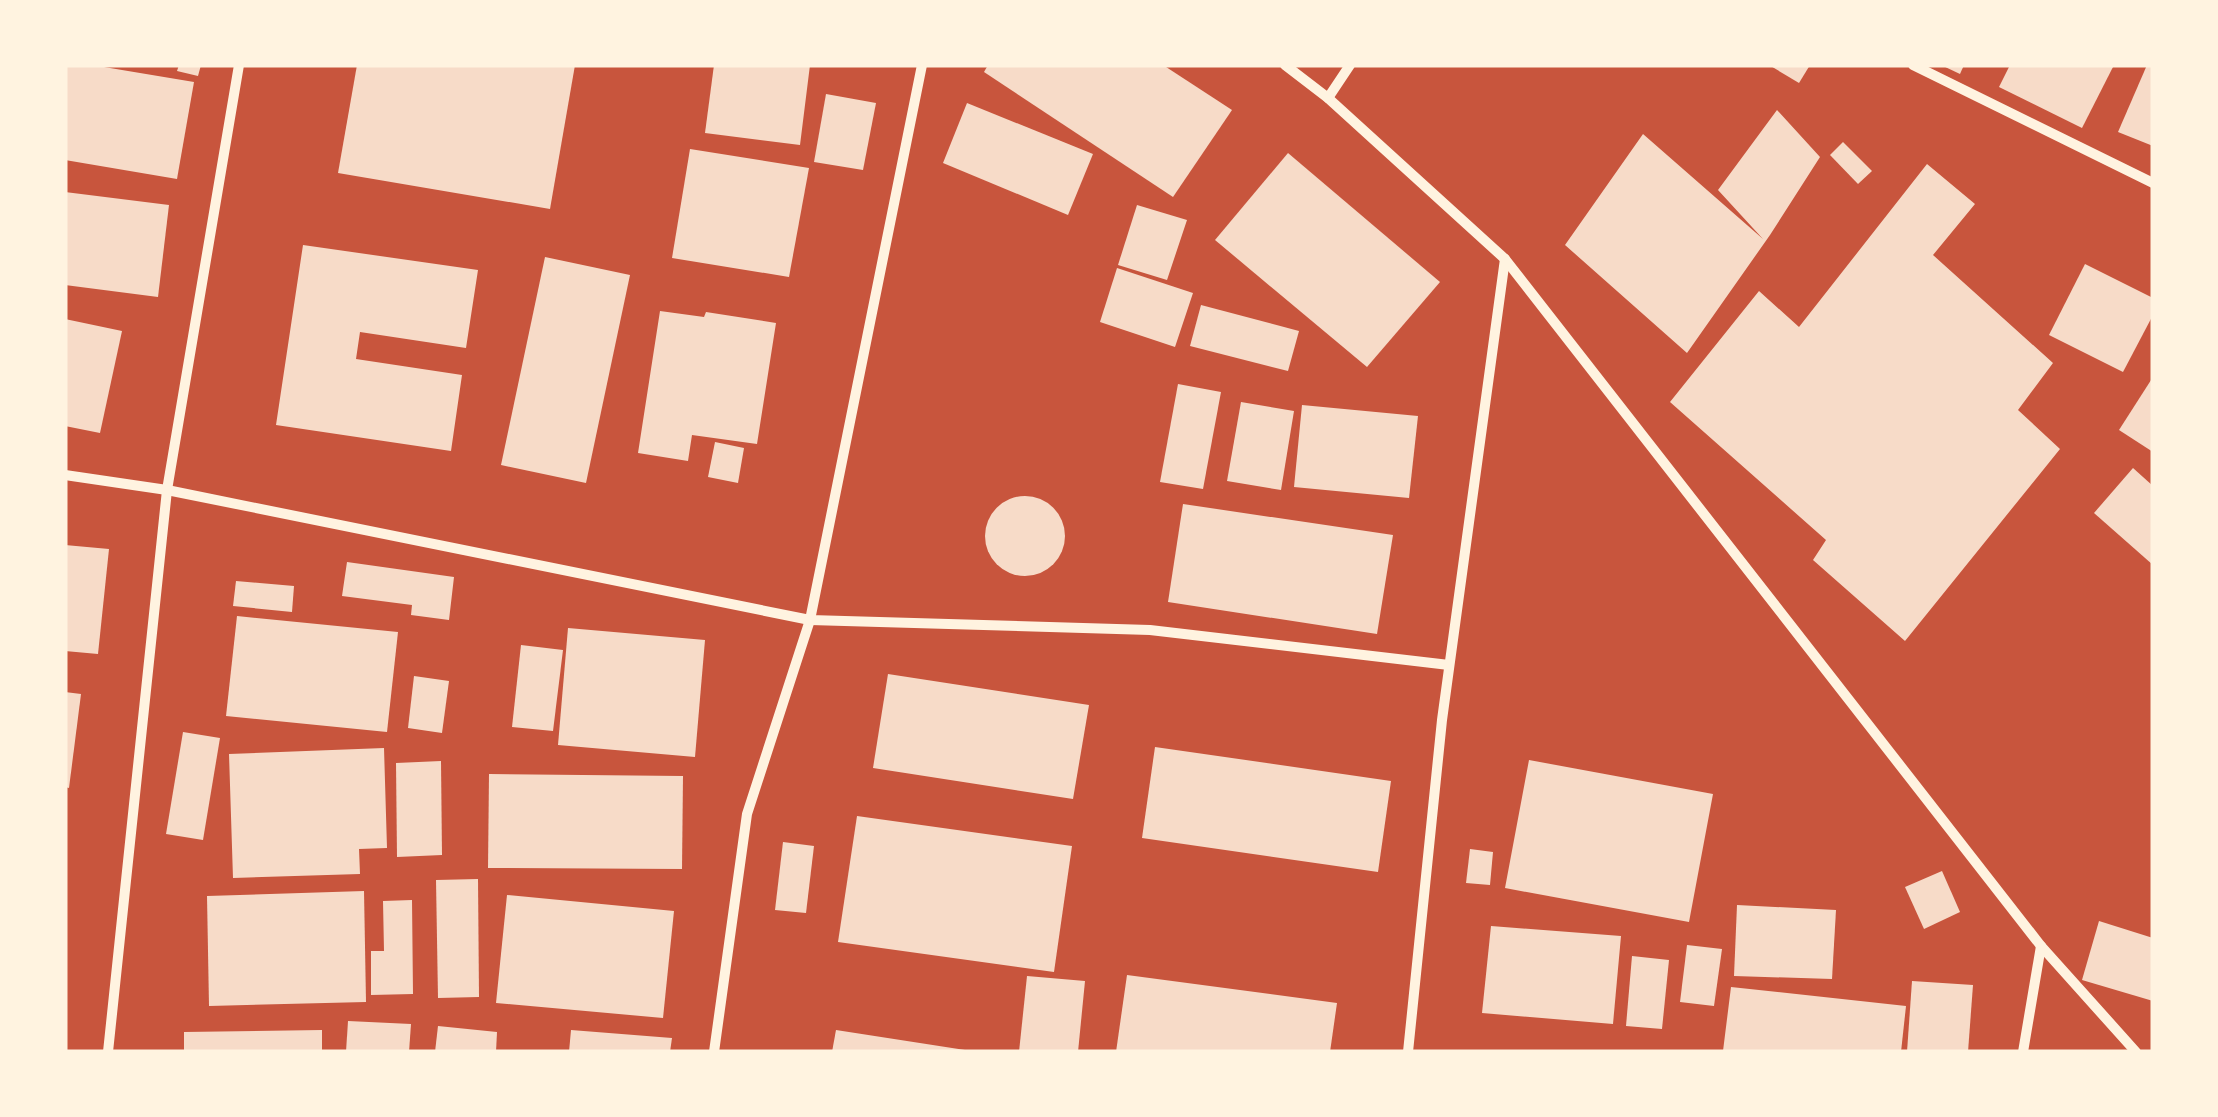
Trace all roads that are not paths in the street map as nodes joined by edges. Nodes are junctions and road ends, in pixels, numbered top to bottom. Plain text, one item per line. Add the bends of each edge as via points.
1 (238, 65) edge
2 (922, 65) edge
3 (1285, 65) edge
4 (1350, 65) edge
5 (1913, 65) edge
6 (1328, 98) junction
7 (2153, 182) edge
8 (1505, 259) junction
9 (65, 475) edge
10 (168, 490) junction
11 (810, 620) junction
12 (1449, 665) junction
13 (2041, 946) junction
14 (108, 1052) edge
15 (714, 1052) edge
16 (1408, 1052) edge
17 (2023, 1052) edge
18 (2136, 1052) edge

1 - 10 street
2 - 11 street
3 - 6 street
4 - 6 street
5 - 7 street
6 - 8 street
8 - 12 street
8 - 13 street
9 - 10 street
10 - 11 street
10 - 14 street
11 - 12 street via 1150,630
11 - 15 street via 748,814
12 - 16 street
13 - 17 street
13 - 18 street

